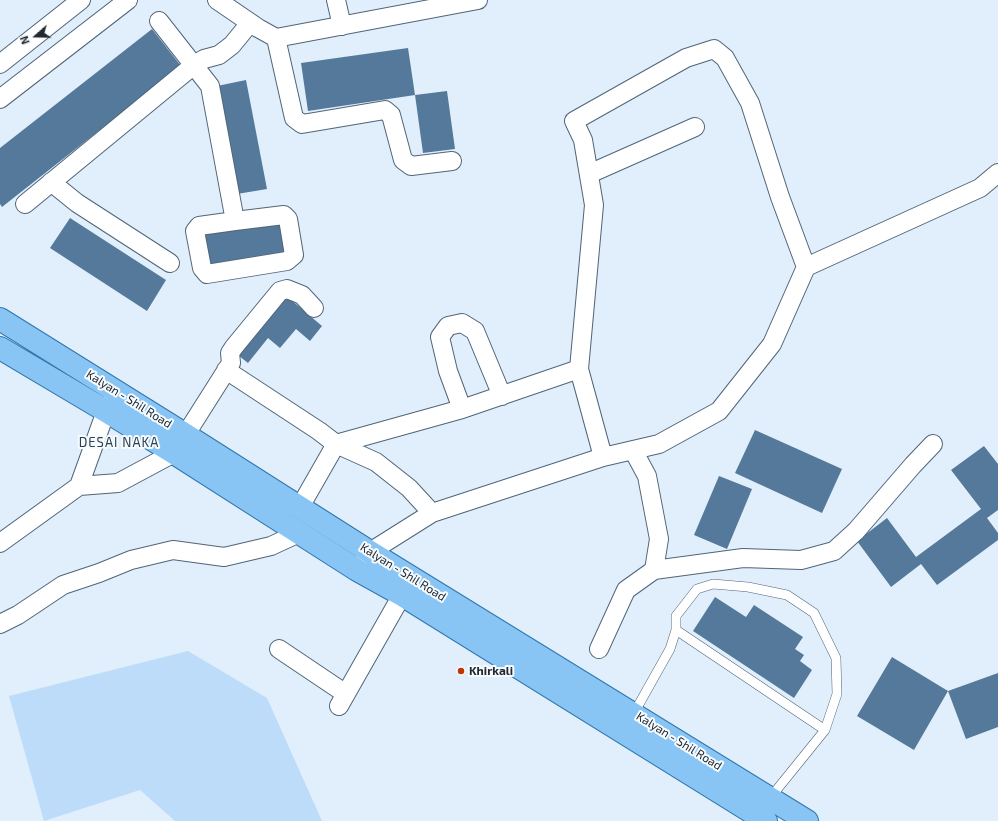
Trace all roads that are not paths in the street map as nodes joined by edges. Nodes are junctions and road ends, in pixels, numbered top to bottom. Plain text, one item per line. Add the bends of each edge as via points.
1 (82, 0) edge
2 (128, 0) edge
3 (216, 0) edge
4 (336, 0) edge
5 (478, 0) edge
6 (159, 21) dead end
7 (250, 23) junction
8 (342, 26) junction
9 (276, 38) junction
10 (0, 64) edge
11 (194, 65) junction
12 (0, 99) edge
13 (695, 127) dead end
14 (452, 161) dead end
15 (998, 172) edge
16 (589, 174) junction
17 (51, 182) junction
18 (24, 204) dead end
19 (235, 220) junction
20 (170, 263) dead end
21 (806, 267) junction
22 (314, 308) dead end
23 (0, 320) edge
24 (0, 348) edge
25 (226, 370) junction
26 (579, 370) junction
27 (117, 392) junction
28 (502, 396) junction
29 (462, 409) junction
30 (106, 411) junction
31 (186, 435) junction
32 (336, 444) junction
33 (933, 444) dead end
34 (633, 450) junction
35 (174, 453) junction
36 (604, 457) junction
37 (79, 486) junction
38 (300, 507) junction
39 (432, 513) junction
40 (299, 533) junction
41 (0, 543) edge
42 (370, 552) junction
43 (357, 570) junction
44 (654, 570) junction
45 (402, 595) junction
46 (0, 624) edge
47 (676, 630) junction
48 (280, 649) dead end
49 (599, 649) dead end
50 (634, 713) junction
51 (825, 730) junction
52 (770, 798) junction
53 (766, 821) edge
54 (808, 821) edge

1 - 10 street
2 - 12 street
3 - 7 street
4 - 8 street
5 - 8 street
6 - 11 street
7 - 9 street
7 - 11 street via 232,45 219,55
8 - 9 street
9 - 14 street via 294,118 302,124 385,110 391,115 403,160 411,166
11 - 17 street
11 - 19 street via 210,86
13 - 16 street
15 - 21 street via 980,188
16 - 21 street via 583,140 574,121 686,58 714,49 725,58 750,103
16 - 26 street via 594,205
17 - 18 street
17 - 20 street via 77,203
19 - 19 street via 199,226 195,231 202,268 207,274 287,261 294,255 288,219 284,215
21 - 34 street via 772,344 719,411 659,444
22 - 25 street via 302,295 287,289 280,291 234,347 230,353 231,363
23 - 27 main road, Kalyan - Shil Road
24 - 30 main road, Kalyan - Shil Road
25 - 31 street
25 - 32 street
26 - 28 street
26 - 36 street
27 - 30 street
27 - 31 main road, Kalyan - Shil Road
28 - 29 street
28 - 29 street via 475,330 462,323 448,326 440,337 448,371
29 - 32 street
30 - 35 main road, Kalyan - Shil Road
30 - 37 street
31 - 35 street
31 - 38 main road, Kalyan - Shil Road
32 - 38 street
32 - 39 street via 376,462 409,488
33 - 44 street via 856,531 834,551 801,560 744,558
34 - 36 street
34 - 44 street via 647,476 659,539
35 - 37 street via 118,483
35 - 40 main road, Kalyan - Shil Road
36 - 39 street
37 - 41 street
38 - 42 main road, Kalyan - Shil Road
39 - 42 street
40 - 43 main road, Kalyan - Shil Road
40 - 46 street via 271,546 224,557 173,550 131,560 64,585
42 - 43 street
42 - 50 main road, Kalyan - Shil Road
43 - 45 main road, Kalyan - Shil Road
44 - 49 street via 626,590
45 - 48 street via 342,700
45 - 53 main road, Kalyan - Shil Road
47 - 50 lane via 670,650
47 - 51 lane
47 - 51 lane via 676,616 697,589 713,584 748,587 787,595 814,613 836,658 836,694
50 - 52 main road, Kalyan - Shil Road
51 - 52 lane
52 - 54 main road, Kalyan - Shil Road

